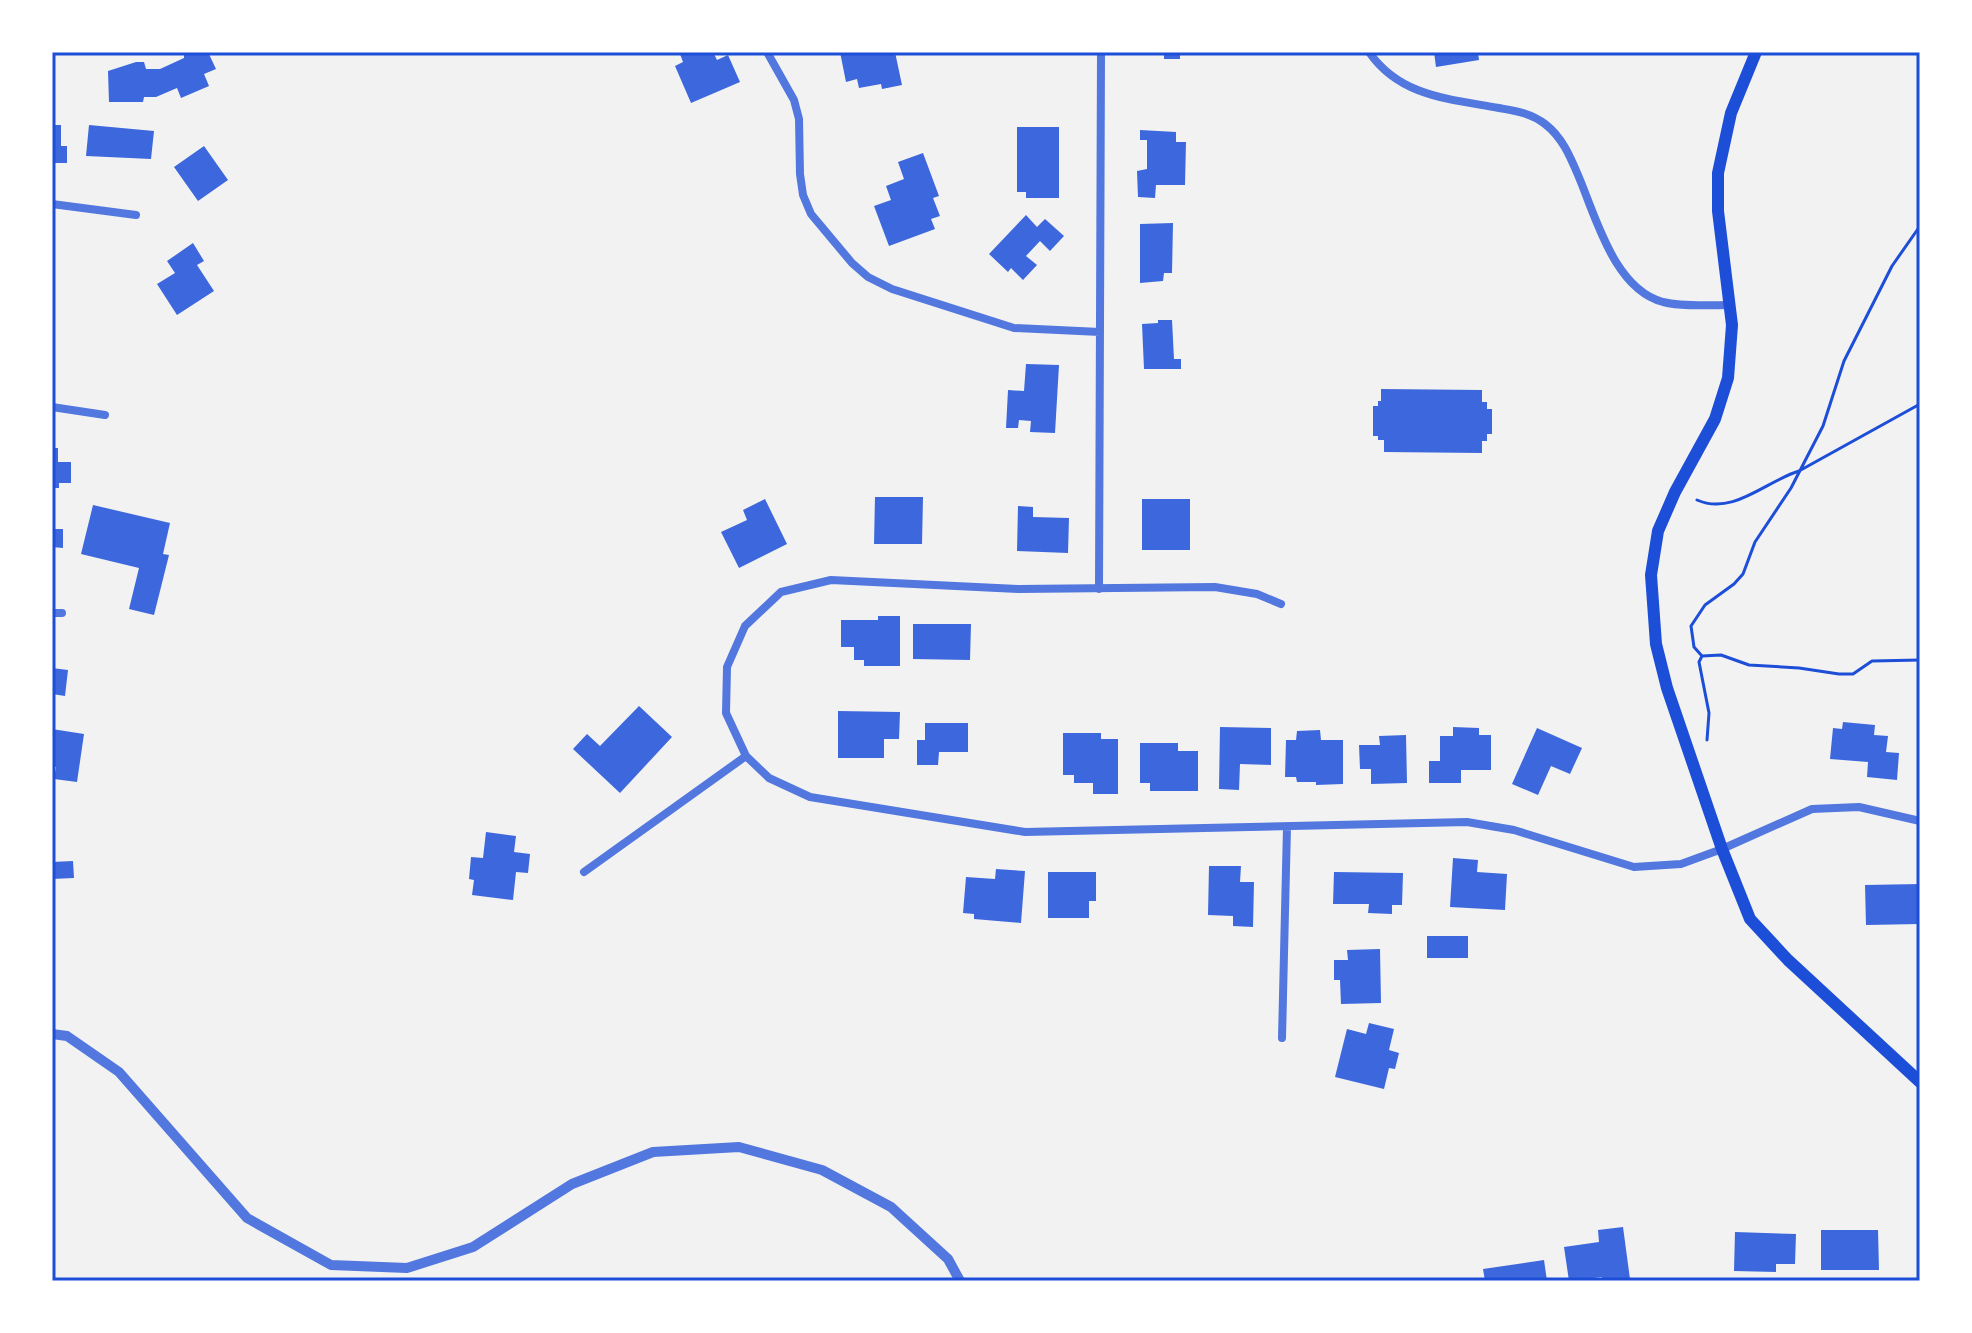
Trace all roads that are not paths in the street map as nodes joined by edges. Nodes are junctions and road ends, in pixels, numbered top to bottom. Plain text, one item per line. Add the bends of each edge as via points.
1 (767, 52) edge
2 (1101, 52) edge
3 (1369, 52) edge
4 (1756, 52) edge
5 (52, 204) edge
6 (136, 215) dead end
7 (1731, 305) junction
8 (1100, 332) junction
9 (52, 407) edge
10 (105, 415) dead end
11 (1099, 589) junction
12 (1281, 604) dead end
13 (746, 756) junction
14 (1920, 821) edge
15 (1287, 827) junction
16 (1722, 849) junction
17 (584, 872) dead end
18 (52, 1034) edge
19 (1282, 1038) dead end
20 (1920, 1082) edge
21 (960, 1281) edge

1 - 8 street via 794,100 803,195 811,214 868,277 1014,328
2 - 8 street
3 - 7 street via 1391,77 1418,92 1516,111 1545,124 1565,147 1617,265 1631,283 1664,302
4 - 7 main road via 1731,113 1718,173
5 - 6 street
7 - 16 main road via 1731,360 1722,399 1665,511 1651,575 1661,666
8 - 11 street
9 - 10 street
11 - 12 street via 1215,587
11 - 13 street via 831,580 781,592 745,626 727,667 726,713
13 - 15 street via 769,778 810,797 1025,832
13 - 17 street
14 - 16 street via 1859,807 1812,809
15 - 16 street via 1467,822 1514,830 1634,867 1681,864
15 - 19 street
16 - 20 main road via 1750,919
18 - 21 street via 67,1036 119,1072 247,1218 331,1265 407,1268 473,1247 572,1184 653,1152 739,1147 822,1170 891,1207 948,1259

